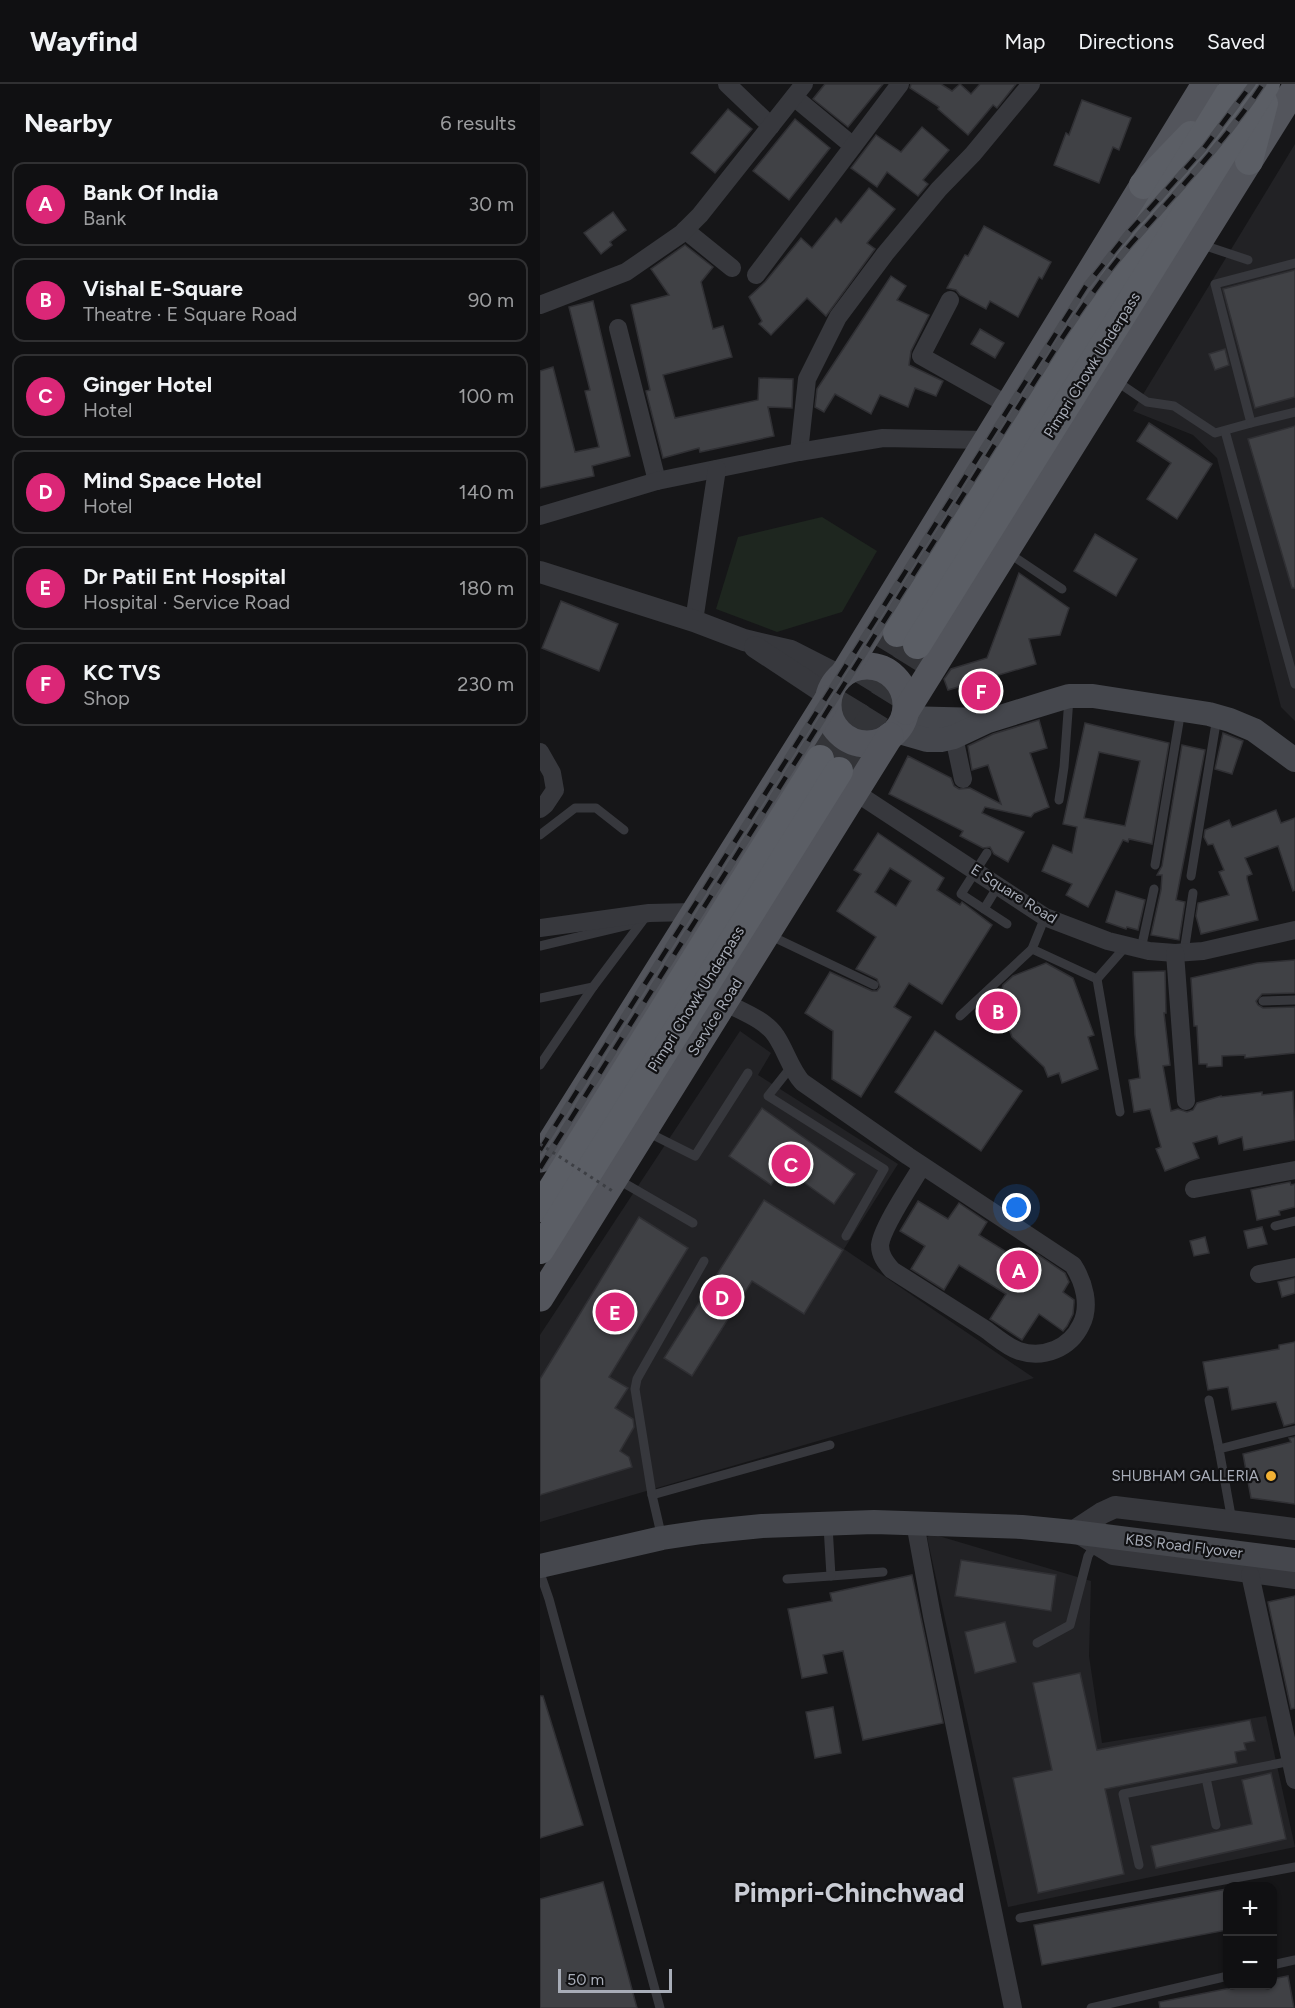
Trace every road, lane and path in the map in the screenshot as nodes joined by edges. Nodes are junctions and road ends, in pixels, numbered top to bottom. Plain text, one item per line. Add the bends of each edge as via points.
1 (727, 84) edge
2 (900, 84) edge
3 (1031, 84) edge
4 (1268, 84) edge
5 (1295, 88) edge
6 (1222, 89) edge
7 (799, 91) edge
8 (771, 126) junction
9 (853, 146) junction
10 (1249, 161) junction
11 (1143, 185) joint
12 (685, 230) junction
13 (1198, 243) junction
14 (1248, 260) dead end
15 (1295, 263) edge
16 (732, 268) dead end
17 (756, 275) dead end
18 (950, 300) dead end
19 (540, 305) edge
20 (618, 328) dead end
21 (1113, 379) junction
22 (1008, 405) junction
23 (1295, 412) edge
24 (1251, 423) junction
25 (1225, 431) junction
26 (986, 440) junction
27 (799, 452) junction
28 (717, 469) junction
29 (657, 481) junction
30 (540, 516) edge
31 (1005, 551) junction
32 (540, 572) edge
33 (1062, 590) dead end
34 (694, 621) junction
35 (1295, 684) edge
36 (835, 686) junction
37 (1070, 696) junction
38 (1180, 710) junction
39 (1217, 717) junction
40 (988, 721) junction
41 (899, 724) junction
42 (954, 737) junction
43 (540, 752) edge
44 (1295, 760) edge
45 (838, 774) junction
46 (963, 779) dead end
47 (1059, 800) dead end
48 (540, 809) edge
49 (624, 830) dead end
50 (540, 835) edge
51 (987, 853) dead end
52 (1155, 866) dead end
53 (976, 871) junction
54 (1191, 876) dead end
55 (998, 886) junction
56 (1154, 889) dead end
57 (1193, 893) dead end
58 (984, 909) junction
59 (694, 912) junction
60 (1045, 917) junction
61 (645, 918) junction
62 (1007, 924) dead end
63 (540, 928) edge
64 (1295, 930) edge
65 (767, 934) junction
66 (540, 946) edge
67 (1133, 947) junction
68 (1032, 949) junction
69 (1179, 953) junction
70 (1097, 979) junction
71 (874, 985) dead end
72 (593, 987) junction
73 (540, 998) edge
74 (1295, 1000) edge
75 (1263, 1001) dead end
76 (724, 1002) junction
77 (960, 1016) dead end
78 (540, 1065) edge
79 (791, 1067) junction
80 (748, 1073) dead end
81 (1186, 1101) dead end
82 (1120, 1112) dead end
83 (644, 1131) junction
84 (540, 1144) edge
85 (540, 1158) edge
86 (922, 1166) junction
87 (1295, 1170) edge
88 (614, 1185) junction
89 (1194, 1190) dead end
90 (1295, 1221) edge
91 (693, 1223) dead end
92 (1275, 1226) dead end
93 (545, 1229) edge
94 (846, 1236) dead end
95 (704, 1261) dead end
96 (1295, 1267) edge
97 (1259, 1274) dead end
98 (540, 1298) edge
99 (1209, 1400) dead end
100 (1295, 1430) edge
101 (830, 1445) dead end
102 (1219, 1449) junction
103 (652, 1495) junction
104 (1232, 1521) junction
105 (828, 1523) junction
106 (915, 1523) junction
107 (1295, 1529) edge
108 (1073, 1532) junction
109 (662, 1538) junction
110 (1094, 1546) junction
111 (1295, 1560) edge
112 (540, 1566) edge
113 (883, 1572) dead end
114 (540, 1573) edge
115 (1250, 1574) junction
116 (831, 1576) junction
117 (787, 1579) dead end
118 (1295, 1580) edge
119 (1037, 1643) dead end
120 (1291, 1761) junction
121 (1206, 1778) junction
122 (1295, 1780) edge
123 (1216, 1825) dead end
124 (1139, 1865) dead end
125 (1295, 1866) edge
126 (1020, 1918) dead end
127 (1295, 1960) edge
128 (1277, 1964) edge
129 (1223, 1977) edge
130 (660, 2008) edge
131 (1013, 2008) edge
132 (1091, 2008) edge

1 - 8 street
2 - 9 street
3 - 27 street via 932,197 838,317 807,379
4 - 6 highway, Pimpri Chowk Underpass via 907,639
4 - 10 highway
5 - 10 main road, Service Road
6 - 11 highway
7 - 8 street
7 - 9 street
8 - 12 street
9 - 17 street
10 - 13 main road, Service Road
11 - 22 main road
12 - 16 street
12 - 19 street via 626,272
13 - 14 lane
13 - 21 main road, Service Road
15 - 24 lane via 1215,284
18 - 22 street via 921,356
20 - 29 street
21 - 25 lane via 1147,402 1174,406 1215,433
21 - 31 main road, Service Road
22 - 26 main road
23 - 24 lane
24 - 25 lane
25 - 35 lane
26 - 27 street via 883,438
26 - 36 main road
27 - 28 street
28 - 29 street
28 - 34 street
29 - 30 street
31 - 33 lane
31 - 41 main road, Service Road
32 - 34 street
34 - 36 street via 744,640 791,651
36 - 41 main road via 828,706 832,721 847,738 869,744 884,740
36 - 41 main road via 850,669 865,665 887,671 905,695
36 - 59 main road
37 - 38 main road
37 - 40 main road
37 - 47 lane
38 - 39 main road
38 - 52 lane
39 - 44 main road via 1254,730
39 - 54 lane
40 - 41 main road
40 - 42 main road
41 - 42 main road via 927,740
41 - 45 main road, Service Road
42 - 46 street
43 - 48 street via 552,773 555,790
45 - 53 street, E Square Road
45 - 65 main road, Service Road
45 - 93 highway, Pimpri Chowk Underpass
49 - 50 lane via 596,808 575,808
51 - 53 lane
53 - 55 street, E Square Road
53 - 58 lane via 961,894
55 - 58 lane
55 - 60 street, E Square Road
56 - 67 lane
57 - 69 lane
58 - 62 lane
59 - 61 street
59 - 85 main road
60 - 67 street, E Square Road
60 - 68 lane
61 - 63 street
61 - 66 lane
61 - 72 lane
64 - 69 street, E Square Road
65 - 71 lane
65 - 76 main road, Service Road
67 - 69 street, E Square Road
67 - 70 lane
68 - 70 lane
68 - 77 lane
69 - 81 street
70 - 82 lane
72 - 73 lane
72 - 78 lane
74 - 75 lane
76 - 79 street via 769,1028
76 - 83 main road, Service Road
79 - 86 street via 802,1082
79 - 94 lane via 768,1096 884,1169
80 - 83 lane via 692,1160
83 - 88 main road, Service Road
84 - 88 path, bridge
86 - 86 street via 880,1244 886,1263 1018,1351 1043,1354 1070,1341 1085,1318 1086,1305 1081,1278 1073,1265
87 - 89 street
88 - 91 lane
88 - 98 main road, Service Road
90 - 92 lane
95 - 103 lane via 637,1378 636,1399
96 - 97 street
99 - 102 lane
100 - 102 lane
101 - 103 lane
102 - 104 lane
103 - 109 lane
104 - 107 street
104 - 108 street via 1115,1507
105 - 106 main road, KBS Road Flyover
105 - 109 main road, KBS Road Flyover
105 - 116 lane
106 - 108 main road, KBS Road Flyover
106 - 131 street
108 - 110 street
108 - 111 main road, KBS Road Flyover
109 - 112 main road, KBS Road Flyover
110 - 115 street via 1113,1556
110 - 119 lane via 1070,1625
113 - 116 lane
114 - 130 lane
115 - 118 street
115 - 120 street
116 - 117 lane
120 - 121 lane
120 - 122 street
121 - 123 lane
121 - 124 lane via 1123,1794
125 - 126 lane
127 - 128 lane
129 - 132 lane

